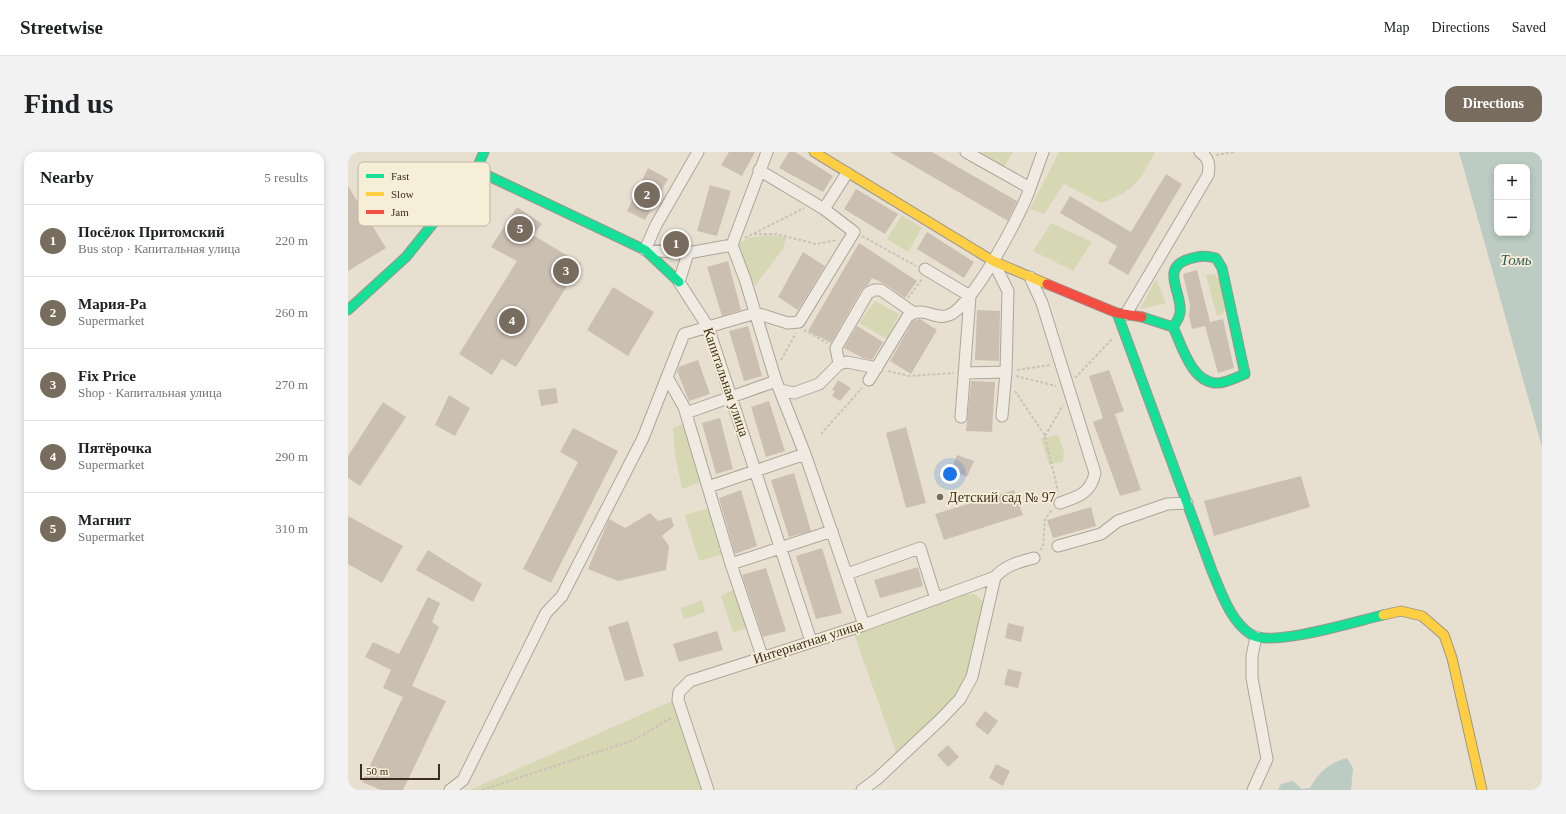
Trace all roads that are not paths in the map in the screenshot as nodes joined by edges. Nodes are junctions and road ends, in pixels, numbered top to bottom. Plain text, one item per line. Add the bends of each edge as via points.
1 (484, 152) edge
2 (698, 152) edge
3 (766, 152) edge
4 (814, 152) edge
5 (966, 152) edge
6 (1043, 152) edge
7 (1203, 154) edge
8 (480, 162) edge
9 (759, 170) junction
10 (847, 173) junction
11 (490, 177) edge
12 (1030, 188) junction
13 (824, 209) junction
14 (431, 226) edge
15 (732, 245) junction
16 (645, 250) junction
17 (688, 253) junction
18 (993, 261) junction
19 (925, 269) road end
20 (1030, 278) junction
21 (679, 282) junction
22 (970, 296) junction
23 (348, 310) edge
24 (910, 310) junction
25 (756, 313) junction
26 (1122, 314) junction
27 (1173, 327) junction
28 (708, 328) junction
29 (839, 364) junction
30 (877, 368) junction
31 (1006, 372) junction
32 (964, 373) junction
33 (667, 377) junction
34 (870, 380) road end
35 (776, 382) junction
36 (730, 396) junction
37 (686, 413) junction
38 (1002, 416) dead end
39 (961, 417) dead end
40 (805, 454) junction
41 (756, 470) junction
42 (708, 487) junction
43 (1187, 503) junction
44 (1058, 504) road end
45 (832, 531) junction
46 (1058, 546) dead end
47 (781, 547) junction
48 (1034, 558) road end
49 (731, 564) junction
50 (847, 574) junction
51 (995, 577) junction
52 (936, 598) junction
53 (864, 624) junction
54 (1256, 637) junction
55 (811, 641) junction
56 (762, 656) junction
57 (450, 790) edge
58 (708, 790) edge
59 (862, 790) edge
60 (1253, 790) edge
61 (1482, 790) edge

1 - 8 street
2 - 16 street via 660,218
3 - 9 street
4 - 10 street
5 - 12 street
6 - 12 street
7 - 26 street via 1210,168 1208,175
9 - 13 street
9 - 15 street
10 - 13 street
10 - 18 street
11 - 16 street
12 - 18 street via 1022,209
13 - 25 street via 853,234 802,319 799,322 788,323
14 - 23 street via 406,257
15 - 17 street
15 - 25 street
16 - 17 street
16 - 21 street
17 - 21 street
18 - 20 street
18 - 22 street
18 - 31 street via 1008,291
19 - 22 street
20 - 26 street
20 - 44 street via 1042,302 1095,473 1088,491
21 - 28 street, Капитальная улица
22 - 24 street via 959,309 948,316
22 - 32 street
24 - 29 street via 881,290 868,293 836,348
24 - 30 street
25 - 28 street
25 - 35 street
26 - 27 street via 1152,319
26 - 43 street via 1123,328
27 - 27 street via 1193,369 1205,380 1219,383 1245,374 1222,268 1216,258 1204,255 1192,257 1174,267 1173,275 1180,312
28 - 33 street via 684,334
28 - 36 street, Капитальная улица
29 - 30 street via 847,362
29 - 35 street via 819,384 794,393
30 - 34 street
31 - 32 street
31 - 38 street
32 - 39 street
33 - 37 street
33 - 57 street via 643,438 562,596 546,613 463,780
35 - 36 street
35 - 40 street
36 - 37 street
36 - 41 street, Капитальная улица
37 - 42 street
40 - 41 street
40 - 45 street
41 - 42 street
41 - 47 street, Капитальная улица
42 - 49 street
43 - 46 street via 1167,504 1118,521 1102,534
43 - 54 street via 1228,608 1248,632
45 - 47 street
45 - 50 street
47 - 49 street
47 - 55 street, Капитальная улица
48 - 51 street, Интернатная улица via 1012,564 1002,569
49 - 56 street
50 - 52 street via 920,548
50 - 53 street
51 - 52 street, Интернатная улица
51 - 59 street via 972,677 960,699 942,719
52 - 53 street, Интернатная улица
53 - 55 street, Интернатная улица
54 - 60 street via 1252,656 1252,678 1267,759
54 - 61 street via 1284,638 1401,611 1422,616 1444,635 1452,658
55 - 56 street, Интернатная улица
56 - 58 street, Интернатная улица via 690,681 679,692 681,712

